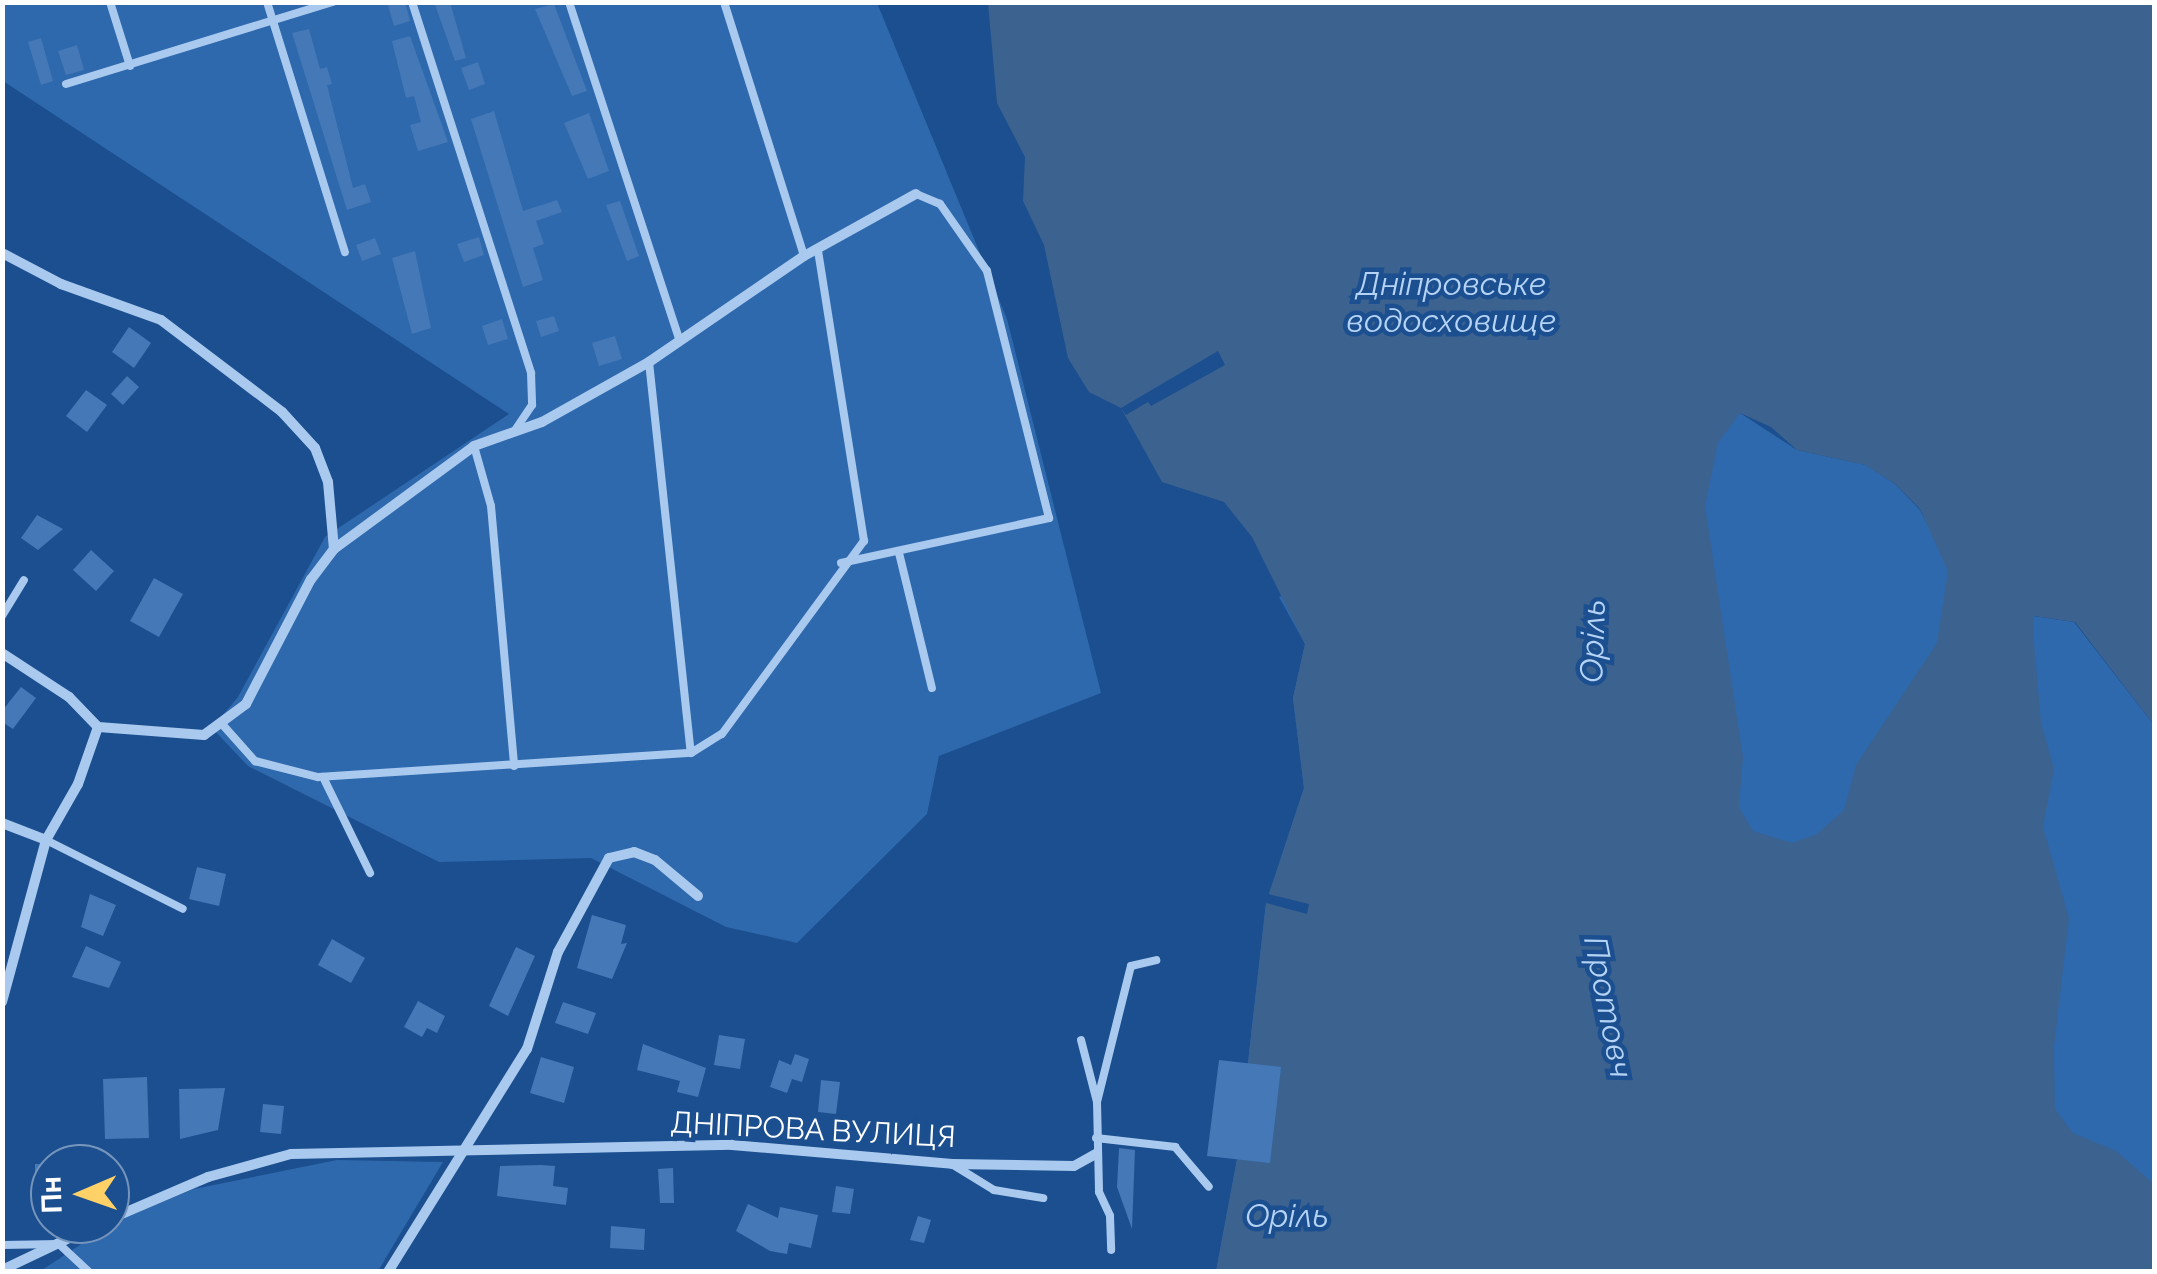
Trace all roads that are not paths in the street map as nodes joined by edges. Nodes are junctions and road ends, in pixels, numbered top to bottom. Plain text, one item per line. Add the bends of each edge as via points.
1 (110, 2) edge
2 (267, 2) edge
3 (333, 2) edge
4 (412, 2) edge
5 (569, 2) edge
6 (724, 2) edge
7 (274, 22) junction
8 (130, 66) junction
9 (66, 84) dead end
10 (916, 194) joint
11 (818, 249) junction
12 (345, 252) dead end
13 (2, 253) edge
14 (804, 256) junction
15 (678, 339) junction
16 (649, 362) junction
17 (515, 430) junction
18 (474, 446) junction
19 (334, 549) junction
20 (899, 553) junction
21 (841, 563) junction
22 (24, 580) dead end
23 (2, 616) edge
24 (2, 653) edge
25 (932, 688) dead end
26 (222, 724) junction
27 (98, 727) junction
28 (691, 753) junction
29 (514, 766) junction
30 (323, 777) junction
31 (2, 823) edge
32 (46, 840) junction
33 (370, 874) dead end
34 (698, 896) dead end
35 (182, 908) dead end
36 (1156, 960) dead end
37 (2, 1002) edge
38 (1081, 1040) dead end
39 (1097, 1102) junction
40 (1096, 1138) junction
41 (1096, 1154) junction
42 (464, 1155) junction
43 (952, 1164) junction
44 (1209, 1187) dead end
45 (1043, 1198) dead end
46 (130, 1210) edge
47 (59, 1244) junction
48 (2, 1245) edge
49 (1111, 1250) dead end
50 (2, 1270) edge
51 (89, 1272) edge
52 (388, 1272) edge

1 - 8 lane
2 - 7 lane
3 - 7 lane
4 - 17 lane via 531,373 532,404
5 - 15 lane
6 - 14 lane
7 - 8 lane
7 - 12 lane
8 - 9 lane
10 - 11 street
10 - 20 lane via 940,204 987,271 1049,518
11 - 14 street
11 - 21 lane via 864,541
13 - 19 street via 61,284 161,320 282,412 315,448 328,482
14 - 15 street
15 - 16 street
16 - 17 street via 542,422
16 - 28 lane
17 - 18 street
18 - 19 street
18 - 29 lane via 491,506
19 - 26 street via 311,578 246,704
20 - 21 lane
20 - 25 lane
21 - 28 lane via 722,734
22 - 23 lane
24 - 27 street via 69,697
26 - 27 street via 204,736 168,737
26 - 30 lane via 255,760
27 - 32 street via 78,784
28 - 29 lane
29 - 30 lane
30 - 33 lane
31 - 32 street
32 - 35 lane
32 - 37 street
34 - 42 street via 656,860 634,852 609,858 558,952 527,1049
36 - 39 lane via 1131,966
38 - 39 lane
39 - 40 lane
40 - 41 lane
40 - 44 lane via 1175,1147
41 - 43 street, ДНІПРОВА ВУЛИЦЯ via 1074,1166
41 - 49 lane
42 - 43 street, ДНІПРОВА ВУЛИЦЯ via 732,1145
42 - 46 street, ДНІПРОВА ВУЛИЦЯ via 291,1154 208,1177
42 - 52 street
43 - 45 lane via 994,1190
47 - 48 lane
47 - 50 street
47 - 51 lane

